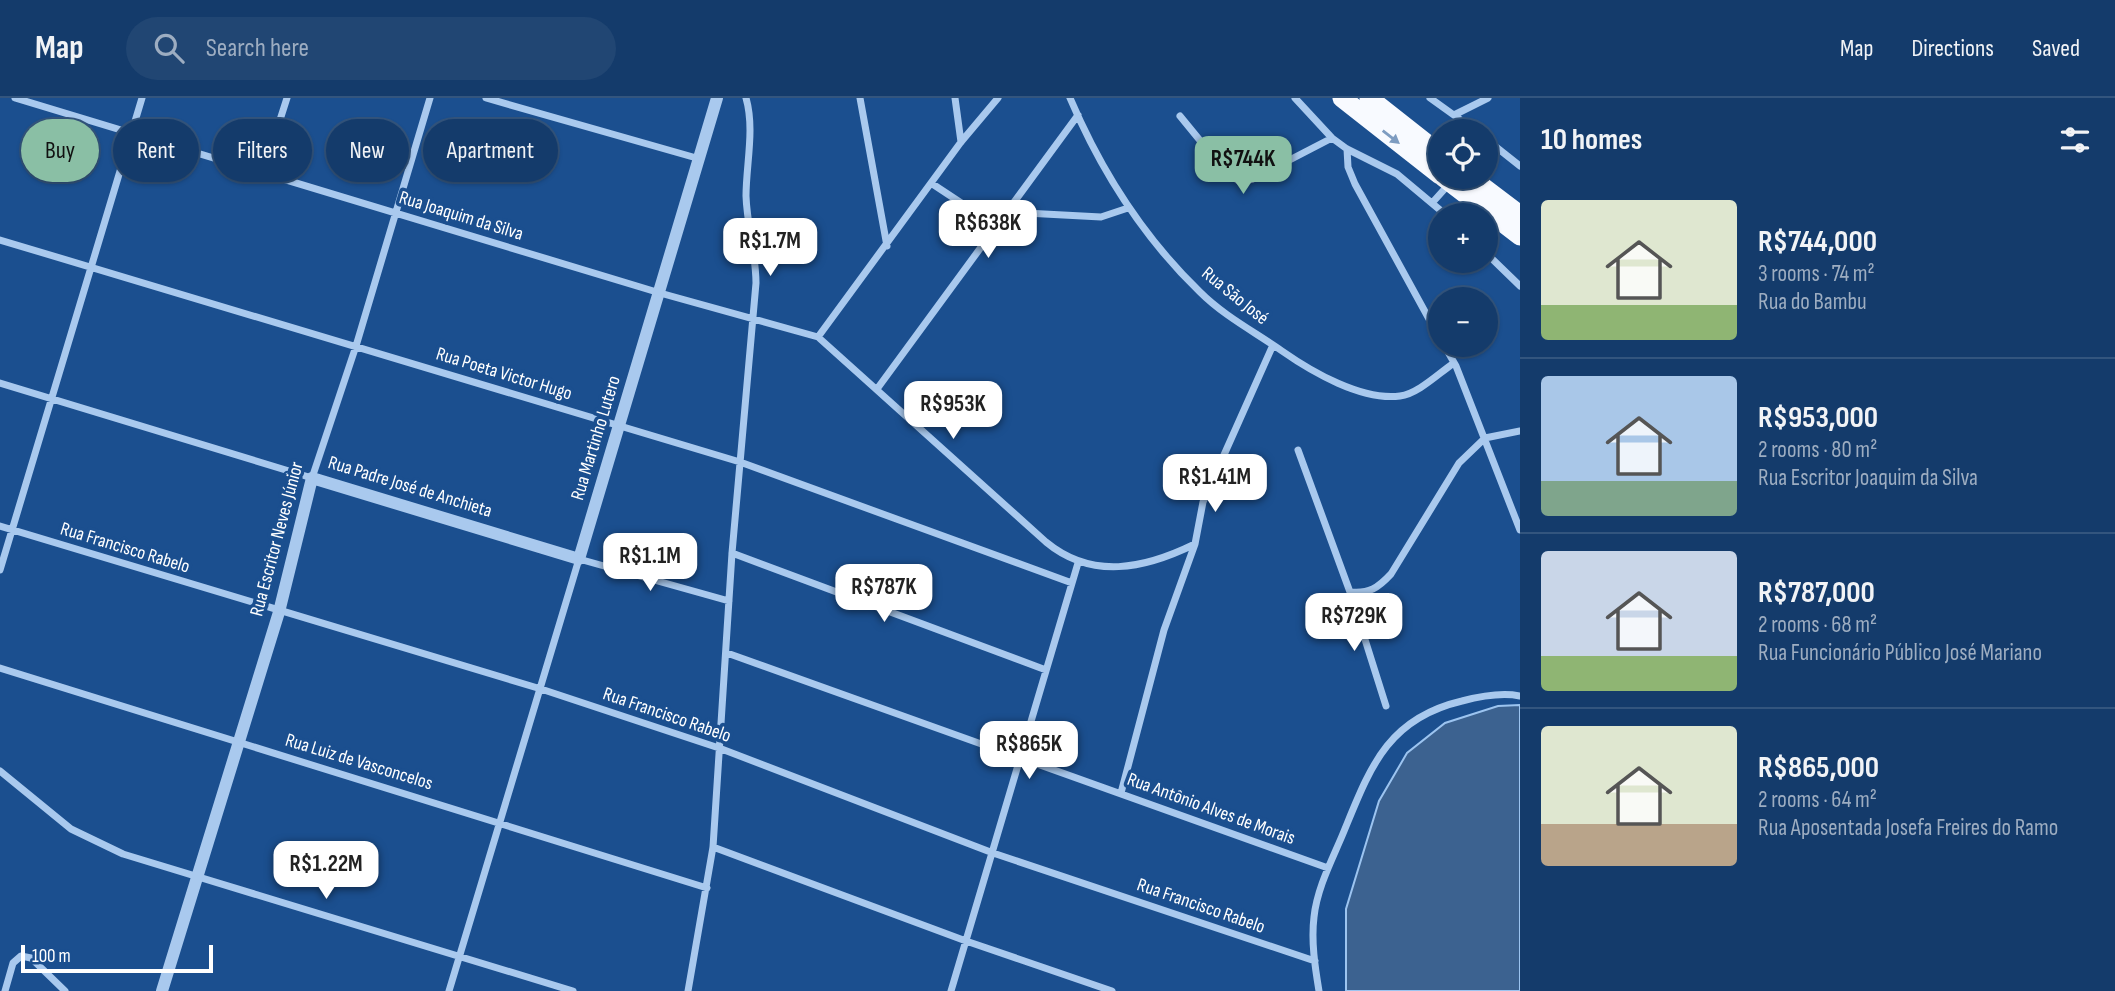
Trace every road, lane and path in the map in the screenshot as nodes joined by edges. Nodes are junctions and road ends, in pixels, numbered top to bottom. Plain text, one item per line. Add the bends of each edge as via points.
1 (15, 98) edge
2 (142, 98) edge
3 (287, 98) edge
4 (430, 98) edge
5 (486, 98) edge
6 (718, 98) edge
7 (747, 98) edge
8 (860, 98) edge
9 (955, 98) edge
10 (998, 98) edge
11 (1070, 98) edge
12 (1295, 98) edge
13 (1342, 98) edge
14 (1369, 98) edge
15 (1430, 98) edge
16 (1488, 98) edge
17 (1077, 115) junction
18 (1454, 115) junction
19 (1180, 116) dead end
20 (136, 119) edge
21 (280, 119) edge
22 (1460, 119) edge
23 (113, 126) edge
24 (1332, 138) junction
25 (961, 142) junction
26 (1428, 145) edge
27 (1347, 149) junction
28 (1498, 149) edge
29 (700, 159) junction
30 (1428, 165) edge
31 (1520, 166) edge
32 (117, 182) edge
33 (294, 182) edge
34 (931, 183) junction
35 (1439, 189) edge
36 (1458, 189) edge
37 (1486, 189) edge
38 (1432, 203) joint
39 (1128, 208) junction
40 (396, 212) junction
41 (1008, 212) junction
42 (1520, 215) edge
43 (996, 226) junction
44 (1520, 236) edge
45 (0, 240) edge
46 (887, 246) junction
47 (1498, 265) edge
48 (91, 266) junction
49 (1520, 286) edge
50 (660, 293) junction
51 (1428, 317) edge
52 (750, 320) junction
53 (818, 337) junction
54 (1273, 345) junction
55 (356, 346) junction
56 (1451, 357) edge
57 (1454, 363) junction
58 (0, 383) edge
59 (877, 389) junction
60 (51, 398) junction
61 (621, 426) junction
62 (1520, 431) edge
63 (1485, 438) junction
64 (1298, 450) dead end
65 (740, 462) junction
66 (312, 478) junction
67 (0, 526) edge
68 (12, 530) junction
69 (1520, 530) edge
70 (1195, 544) junction
71 (732, 553) junction
72 (579, 559) junction
73 (1077, 563) junction
74 (0, 570) edge
75 (1072, 583) junction
76 (1350, 592) junction
77 (729, 601) junction
78 (279, 612) junction
79 (727, 653) junction
80 (0, 668) edge
81 (1046, 670) junction
82 (541, 689) junction
83 (1520, 696) edge
84 (1386, 706) dead end
85 (237, 742) junction
86 (719, 748) junction
87 (1021, 760) junction
88 (0, 771) edge
89 (1121, 793) junction
90 (500, 822) junction
91 (713, 847) junction
92 (993, 853) junction
93 (1328, 868) junction
94 (199, 877) junction
95 (707, 888) junction
96 (966, 941) junction
97 (460, 957) junction
98 (1315, 961) junction
99 (5, 991) edge
100 (65, 991) edge
101 (162, 991) edge
102 (449, 991) edge
103 (573, 991) edge
104 (688, 991) edge
105 (951, 991) edge
106 (1112, 991) edge
107 (1319, 991) edge

1 - 23 street, Rua Joaquim da Silva
2 - 20 street
3 - 21 street
4 - 40 street, Rua Escritor Neves Júnior
5 - 29 street
6 - 29 street, Rua Martinho Lutero
7 - 52 street via 746,198 756,257
8 - 46 street
9 - 25 street
10 - 25 street
11 - 17 street, Rua São José
12 - 24 street
13 -> 30 highway
14 - 26 highway
15 - 18 street
16 - 18 street
17 - 39 street, Rua São José
17 - 41 street
18 - 22 street
19 - 24 street via 1225,171 1240,182
24 - 27 street
25 - 34 street
27 - 38 street via 1397,174
27 - 51 street via 1355,184
28 - 31 street
29 - 50 street, Rua Martinho Lutero
32 - 48 street
33 - 40 street, Rua Joaquim da Silva
34 - 43 street
34 - 46 street
35 - 38 street
36 - 44 highway
37 - 42 highway
39 - 41 street via 1101,217
39 - 54 street, Rua São José via 1200,292
40 - 50 street, Rua Joaquim da Silva
40 - 55 street, Rua Escritor Neves Júnior
41 - 43 street
43 - 59 street
45 - 48 street, Rua Poeta Victor Hugo
46 - 53 street
47 - 49 street
48 - 55 street, Rua Poeta Victor Hugo
48 - 60 street
50 - 52 street, Rua Joaquim da Silva
50 - 61 street, Rua Martinho Lutero
52 - 53 street, Rua Joaquim da Silva
52 - 65 street
53 - 59 street
54 - 57 street, Rua São José via 1318,375 1387,396 1408,395
54 - 70 street via 1203,502
55 - 61 street, Rua Poeta Victor Hugo
55 - 66 street, Rua Escritor Neves Júnior
56 - 57 street
57 - 63 street
58 - 60 street, Rua Padre José de Anchieta
59 - 73 street via 1046,542
60 - 66 street, Rua Padre José de Anchieta
60 - 68 street
61 - 65 street, Rua Poeta Victor Hugo
61 - 72 street, Rua Martinho Lutero
62 - 63 street
63 - 69 street
63 - 76 street via 1459,463 1391,574 1376,590
64 - 76 street
65 - 71 street
65 - 75 street, Rua Poeta Victor Hugo
66 - 72 street, Rua Padre José de Anchieta
66 - 78 street, Rua Escritor Neves Júnior
67 - 68 street, Rua Francisco Rabelo
68 - 74 street
68 - 78 street, Rua Francisco Rabelo
70 - 73 street via 1108,568
70 - 89 street via 1164,630
71 - 77 street
71 - 81 street
72 - 77 street, Rua Padre José de Anchieta
72 - 82 street, Rua Martinho Lutero
73 - 75 street
75 - 81 street
76 - 84 street
77 - 79 street
78 - 82 street, Rua Francisco Rabelo
78 - 85 street, Rua Escritor Neves Júnior
79 - 86 street
79 - 87 street, Rua Antônio Alves de Morais
80 - 85 street, Rua Luiz de Vasconcelos
81 - 87 street
82 - 86 street, Rua Francisco Rabelo
82 - 90 street, Rua Martinho Lutero
83 - 93 street via 1501,694 1447,704 1395,735 1371,765
85 - 90 street, Rua Luiz de Vasconcelos
85 - 94 street, Rua Escritor Neves Júnior
86 - 91 street
86 - 92 street, Rua Francisco Rabelo
87 - 89 street, Rua Antônio Alves de Morais
87 - 92 street
88 - 94 street via 71,829 97,844
89 - 93 street, Rua Antônio Alves de Morais
90 - 95 street, Rua Luiz de Vasconcelos
90 - 97 street, Rua Martinho Lutero
91 - 95 street
91 - 96 street
92 - 96 street
92 - 98 street, Rua Francisco Rabelo
93 - 98 street via 1314,916
94 - 97 street
94 - 101 street, Rua Escritor Neves Júnior
95 - 104 street
96 - 105 street
96 - 106 street
97 - 102 street, Rua Martinho Lutero
97 - 103 street
98 - 107 street
99 - 100 street via 13,963 21,956 31,958

